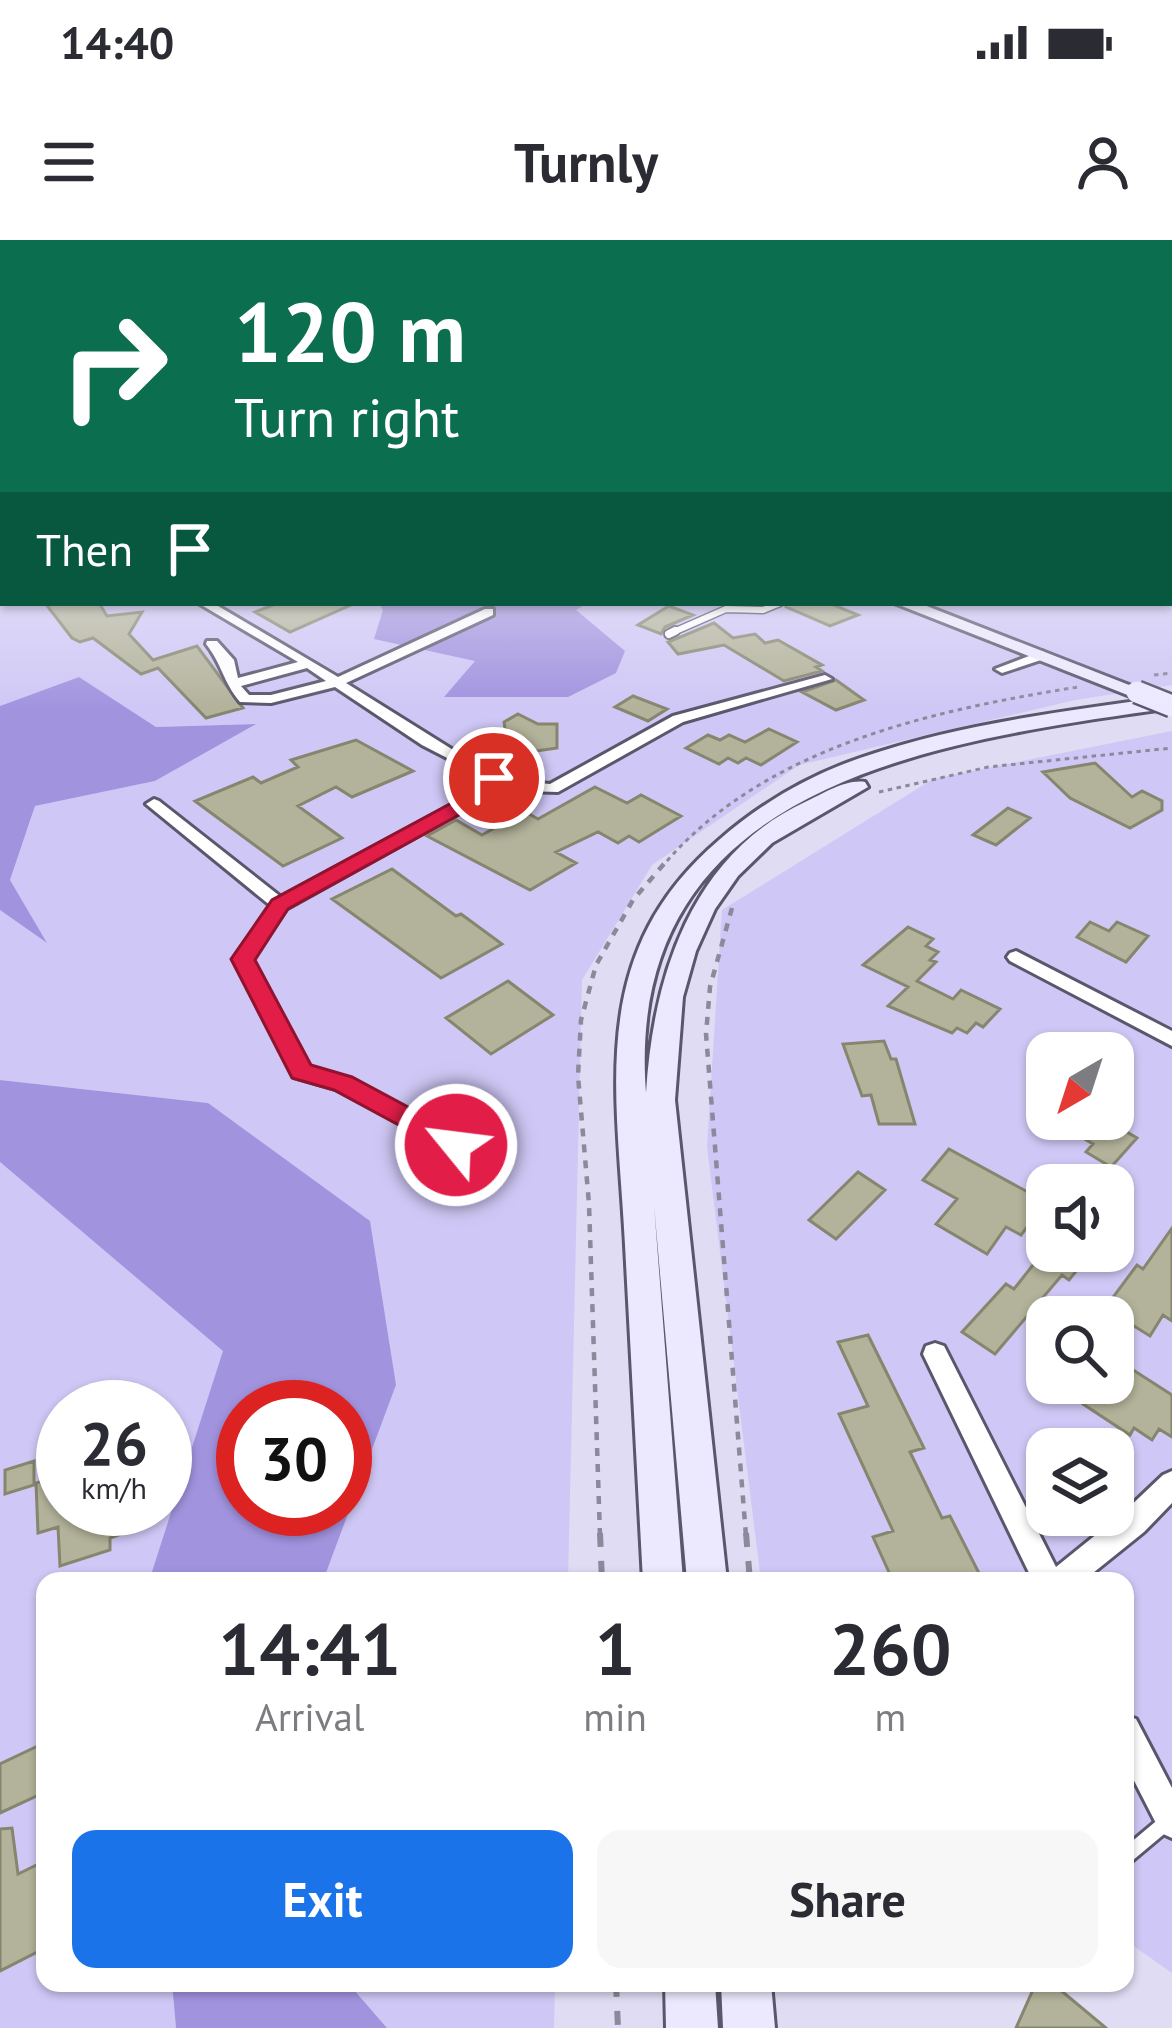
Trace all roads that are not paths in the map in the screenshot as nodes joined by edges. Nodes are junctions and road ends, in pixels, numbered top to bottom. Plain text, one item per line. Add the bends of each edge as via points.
1 (209, 606) edge
2 (773, 606) edge
3 (910, 606) edge
4 (489, 612) dead end
5 (669, 634) dead end
6 (212, 644) dead end
7 (1042, 655) junction
8 (309, 663) junction
9 (1002, 669) dead end
10 (826, 679) dead end
11 (334, 682) junction
12 (232, 684) junction
13 (1172, 704) edge
14 (1172, 717) edge
15 (494, 778) junction
16 (154, 804) dead end
17 (280, 904) junction
18 (1016, 957) dead end
19 (1172, 1039) edge
20 (456, 1145) dead end
21 (934, 1354) dead end
22 (1172, 1484) edge
23 (662, 1572) edge
24 (706, 1572) edge
25 (1043, 1572) edge
26 (1072, 1572) edge
27 (1134, 1748) edge
28 (1171, 1820) edge
29 (1134, 1850) edge
30 (690, 1992) edge
31 (747, 1992) edge
32 (692, 2028) edge
33 (749, 2028) edge

1 - 8 street
2 - 5 lane via 725,609
3 - 7 main road
4 - 11 street
6 - 12 street via 227,660
7 - 9 street
7 - 13 main road, bridge
8 - 11 street
8 - 12 street
10 - 15 street via 678,719 553,789
11 - 12 street via 260,701 235,693
11 - 15 street
13 - 23 main road via 948,738 845,771 722,847 664,912 646,952 630,1073
14 - 24 main road via 991,747 846,791 754,848 694,920 670,982 660,1085
15 - 17 street via 479,796
16 - 17 street
17 - 20 street via 243,959 301,1072 343,1084
18 - 19 street
21 - 25 street
22 - 26 street
27 - 28 street
28 - 29 lane
30 - 32 main road
31 - 33 main road

